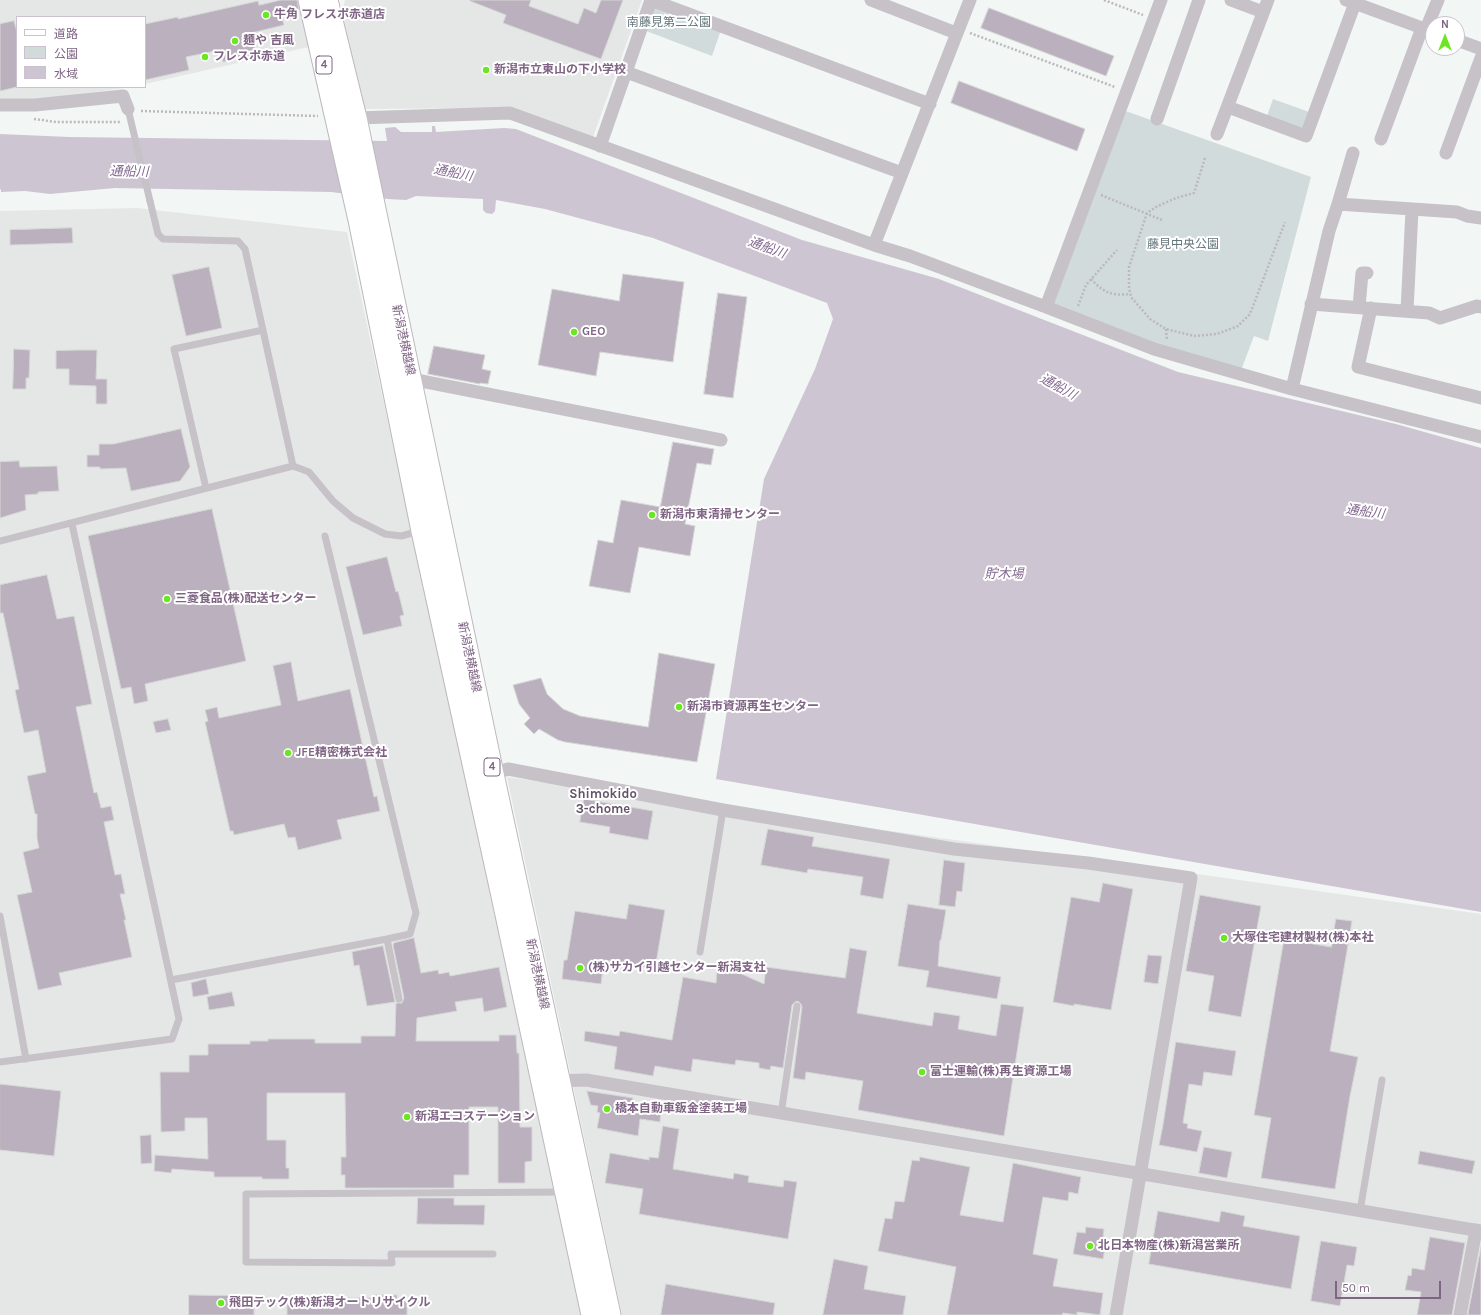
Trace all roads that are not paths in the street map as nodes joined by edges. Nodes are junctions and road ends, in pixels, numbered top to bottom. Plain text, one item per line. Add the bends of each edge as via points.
1 (309, 0) edge
2 (327, 0) edge
3 (651, 0) edge
4 (871, 0) edge
5 (970, 0) edge
6 (1161, 0) edge
7 (1199, 0) edge
8 (1231, 0) edge
9 (1268, 0) edge
10 (1438, 0) edge
11 (1351, 2) edge
12 (1378, 5) edge
13 (1263, 12) junction
14 (1432, 16) edge
15 (1425, 28) edge
16 (957, 31) junction
17 (1425, 34) edge
18 (1465, 43) edge
19 (1481, 49) edge
20 (1481, 58) edge
21 (626, 72) junction
22 (930, 104) junction
23 (0, 105) edge
24 (1228, 107) junction
25 (132, 112) joint
26 (1157, 119) dead end
27 (351, 125) junction
28 (1217, 134) dead end
29 (1381, 139) dead end
30 (600, 146) junction
31 (1353, 153) dead end
32 (1446, 154) dead end
33 (902, 173) junction
34 (1338, 204) junction
35 (1412, 210) junction
36 (1481, 218) edge
37 (368, 219) junction
38 (874, 245) junction
39 (1367, 273) dead end
40 (1311, 304) junction
41 (1046, 307) junction
42 (1481, 307) edge
43 (1365, 308) junction
44 (1407, 311) junction
45 (263, 330) junction
46 (411, 378) junction
47 (1292, 389) junction
48 (1481, 398) edge
49 (1481, 437) edge
50 (721, 440) dead end
51 (293, 466) junction
52 (206, 488) junction
53 (72, 524) junction
54 (422, 531) junction
55 (326, 536) dead end
56 (0, 541) edge
57 (486, 779) junction
58 (723, 810) junction
59 (0, 916) edge
60 (387, 939) junction
61 (700, 952) dead end
62 (171, 980) junction
63 (400, 999) dead end
64 (797, 1006) dead end
65 (26, 1059) junction
66 (0, 1062) edge
67 (1382, 1080) dead end
68 (551, 1081) junction
69 (781, 1114) junction
70 (1139, 1174) junction
71 (566, 1192) junction
72 (1360, 1211) junction
73 (1478, 1231) edge
74 (492, 1254) dead end
75 (592, 1315) edge
76 (610, 1315) edge
77 (1116, 1315) edge
78 (1460, 1315) edge

1 - 27 main road, 新潟港横越線 / 4
2 - 27 main road, 新潟港横越線 / 4
3 - 21 street
3 - 22 street
4 - 16 street
5 - 16 street
6 - 41 street
7 - 26 street
8 - 13 street
9 - 13 street
10 - 14 street
11 - 12 street
11 - 24 street via 1306,136
12 - 15 street
13 - 24 street
16 - 22 street
17 - 29 street
18 - 19 street
20 - 32 street
21 - 30 street
21 - 33 street
22 - 33 street
23 - 25 street via 35,105 123,96
24 - 28 street
25 - 45 lane, bridge via 158,234 162,239 238,241 245,249
27 - 30 street via 510,113
27 - 37 main road, 新潟港横越線 / 4
30 - 38 street
31 - 34 street
33 - 38 street
34 - 35 street
34 - 40 street
35 - 36 street via 1457,212
35 - 44 street
37 - 46 main road, 新潟港横越線 / 4
37 - 54 main road, 新潟港横越線 / 4
38 - 41 street
39 - 43 street via 1362,273
40 - 43 street
40 - 47 street
41 - 47 street via 1154,349
42 - 44 street via 1477,306 1440,318 1429,313
43 - 44 street
43 - 48 street via 1358,366
45 - 51 lane
45 - 52 lane via 174,349
46 - 50 street
46 - 57 main road, 新潟港横越線 / 4
47 - 49 street
51 - 52 lane
51 - 54 lane via 309,472 333,501 354,518 384,534 401,536
52 - 53 lane
53 - 56 lane
53 - 62 lane
54 - 57 main road, 新潟港横越線 / 4
55 - 60 lane via 416,913 410,934
57 - 58 street via 508,769
57 - 68 main road, 新潟港横越線 / 4
58 - 61 lane
58 - 70 street via 954,849 1088,863 1191,878
59 - 65 lane
60 - 62 lane
60 - 63 lane
62 - 65 lane via 179,1018 172,1039
64 - 69 lane
65 - 66 lane
67 - 72 lane
68 - 69 street via 586,1080
68 - 71 main road, 新潟港横越線 / 4
68 - 76 main road, 新潟港横越線 / 4
69 - 70 street
70 - 72 street
70 - 77 street
71 - 74 lane via 246,1194 246,1262 392,1263 391,1254
71 - 75 main road, 新潟港横越線 / 4
72 - 73 street
73 - 78 street

